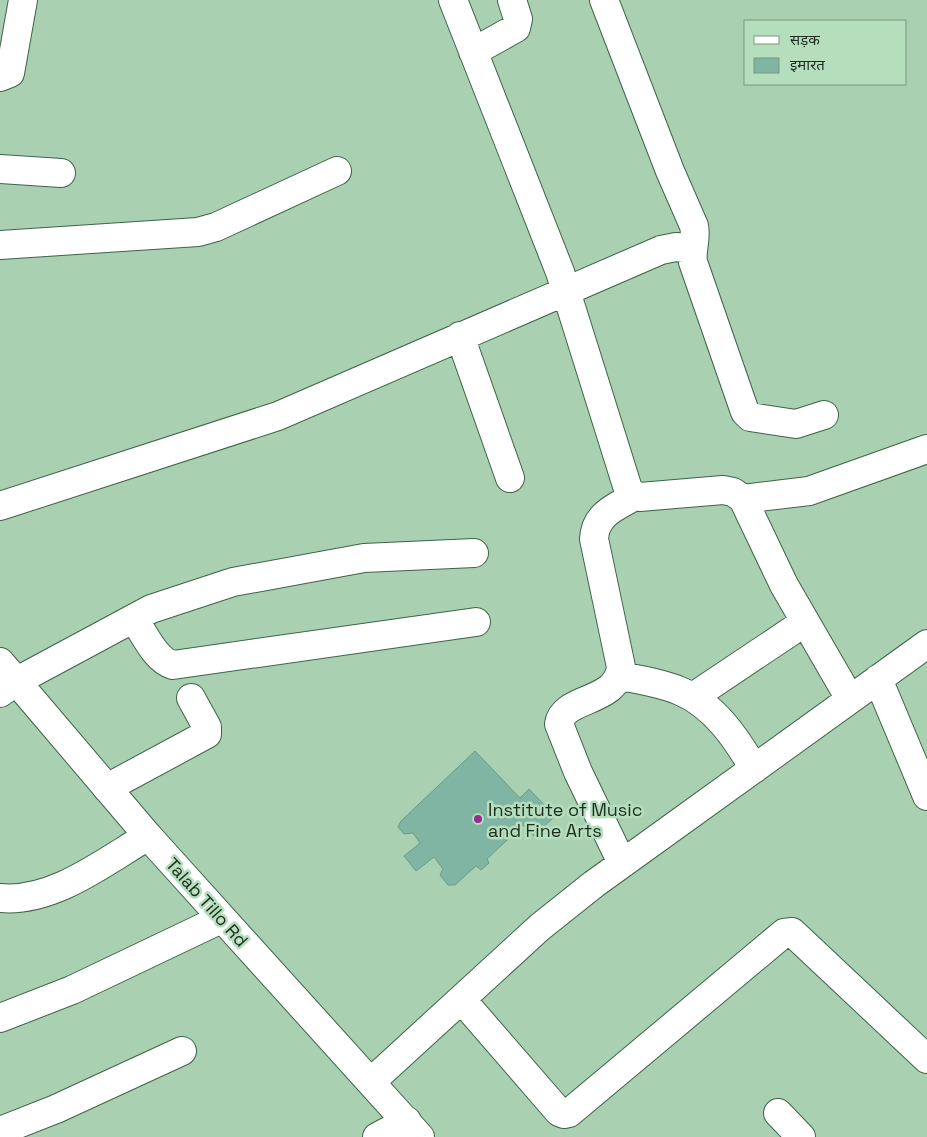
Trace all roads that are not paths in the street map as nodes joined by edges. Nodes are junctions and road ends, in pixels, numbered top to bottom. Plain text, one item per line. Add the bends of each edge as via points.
1 (23, 0) edge
2 (454, 0) edge
3 (512, 0) edge
4 (604, 0) edge
5 (473, 52) junction
6 (0, 77) edge
7 (0, 169) edge
8 (337, 171) dead end
9 (61, 174) dead end
10 (0, 245) edge
11 (693, 248) junction
12 (566, 292) junction
13 (460, 336) junction
14 (824, 415) dead end
15 (927, 449) edge
16 (510, 478) dead end
17 (635, 496) junction
18 (743, 499) junction
19 (0, 506) edge
20 (474, 553) dead end
21 (134, 619) junction
22 (476, 622) dead end
23 (805, 622) junction
24 (927, 644) edge
25 (620, 676) junction
26 (6, 679) edge
27 (878, 680) junction
28 (191, 698) dead end
29 (693, 698) junction
30 (850, 699) junction
31 (754, 769) junction
32 (107, 788) junction
33 (927, 796) edge
34 (148, 836) junction
35 (622, 863) junction
36 (0, 898) edge
37 (222, 919) junction
38 (462, 1000) junction
39 (0, 1018) edge
40 (182, 1051) dead end
41 (927, 1059) edge
42 (372, 1081) junction
43 (778, 1113) dead end
44 (414, 1129) edge
45 (0, 1131) edge
46 (377, 1137) edge
47 (802, 1137) edge

1 - 6 street via 10,73
2 - 5 street
3 - 5 street via 518,19 516,28
4 - 11 street via 694,226
5 - 12 street
7 - 9 street
8 - 10 street via 216,227 198,232
11 - 12 street via 661,250
11 - 14 street via 693,262 748,415 796,424
12 - 13 street
12 - 17 street via 628,489
13 - 16 street
13 - 19 street via 278,416
15 - 18 street via 809,491
17 - 18 street via 723,490
17 - 25 street via 605,514 595,528 594,539 621,667
18 - 23 street
20 - 21 street via 364,558 265,575 185,596
21 - 22 street via 166,663 173,664
21 - 26 street
23 - 29 street
23 - 30 street
24 - 27 street
25 - 29 street via 664,685
25 - 35 street via 610,689 567,711 559,724 578,772
26 - 32 street, Talab Tillo Rd
27 - 30 street
27 - 33 street
28 - 32 street via 207,727 206,734
29 - 31 street via 728,730
30 - 31 street
31 - 35 street
32 - 34 street, Talab Tillo Rd
34 - 36 street via 79,878 53,889 31,896
34 - 37 street, Talab Tillo Rd
35 - 38 street via 540,927
37 - 39 street via 72,990
37 - 42 street, Talab Tillo Rd
38 - 41 street via 559,1112 569,1114 784,933 792,932
38 - 42 street
40 - 45 street
42 - 44 street, Talab Tillo Rd
43 - 47 street
44 - 46 street

